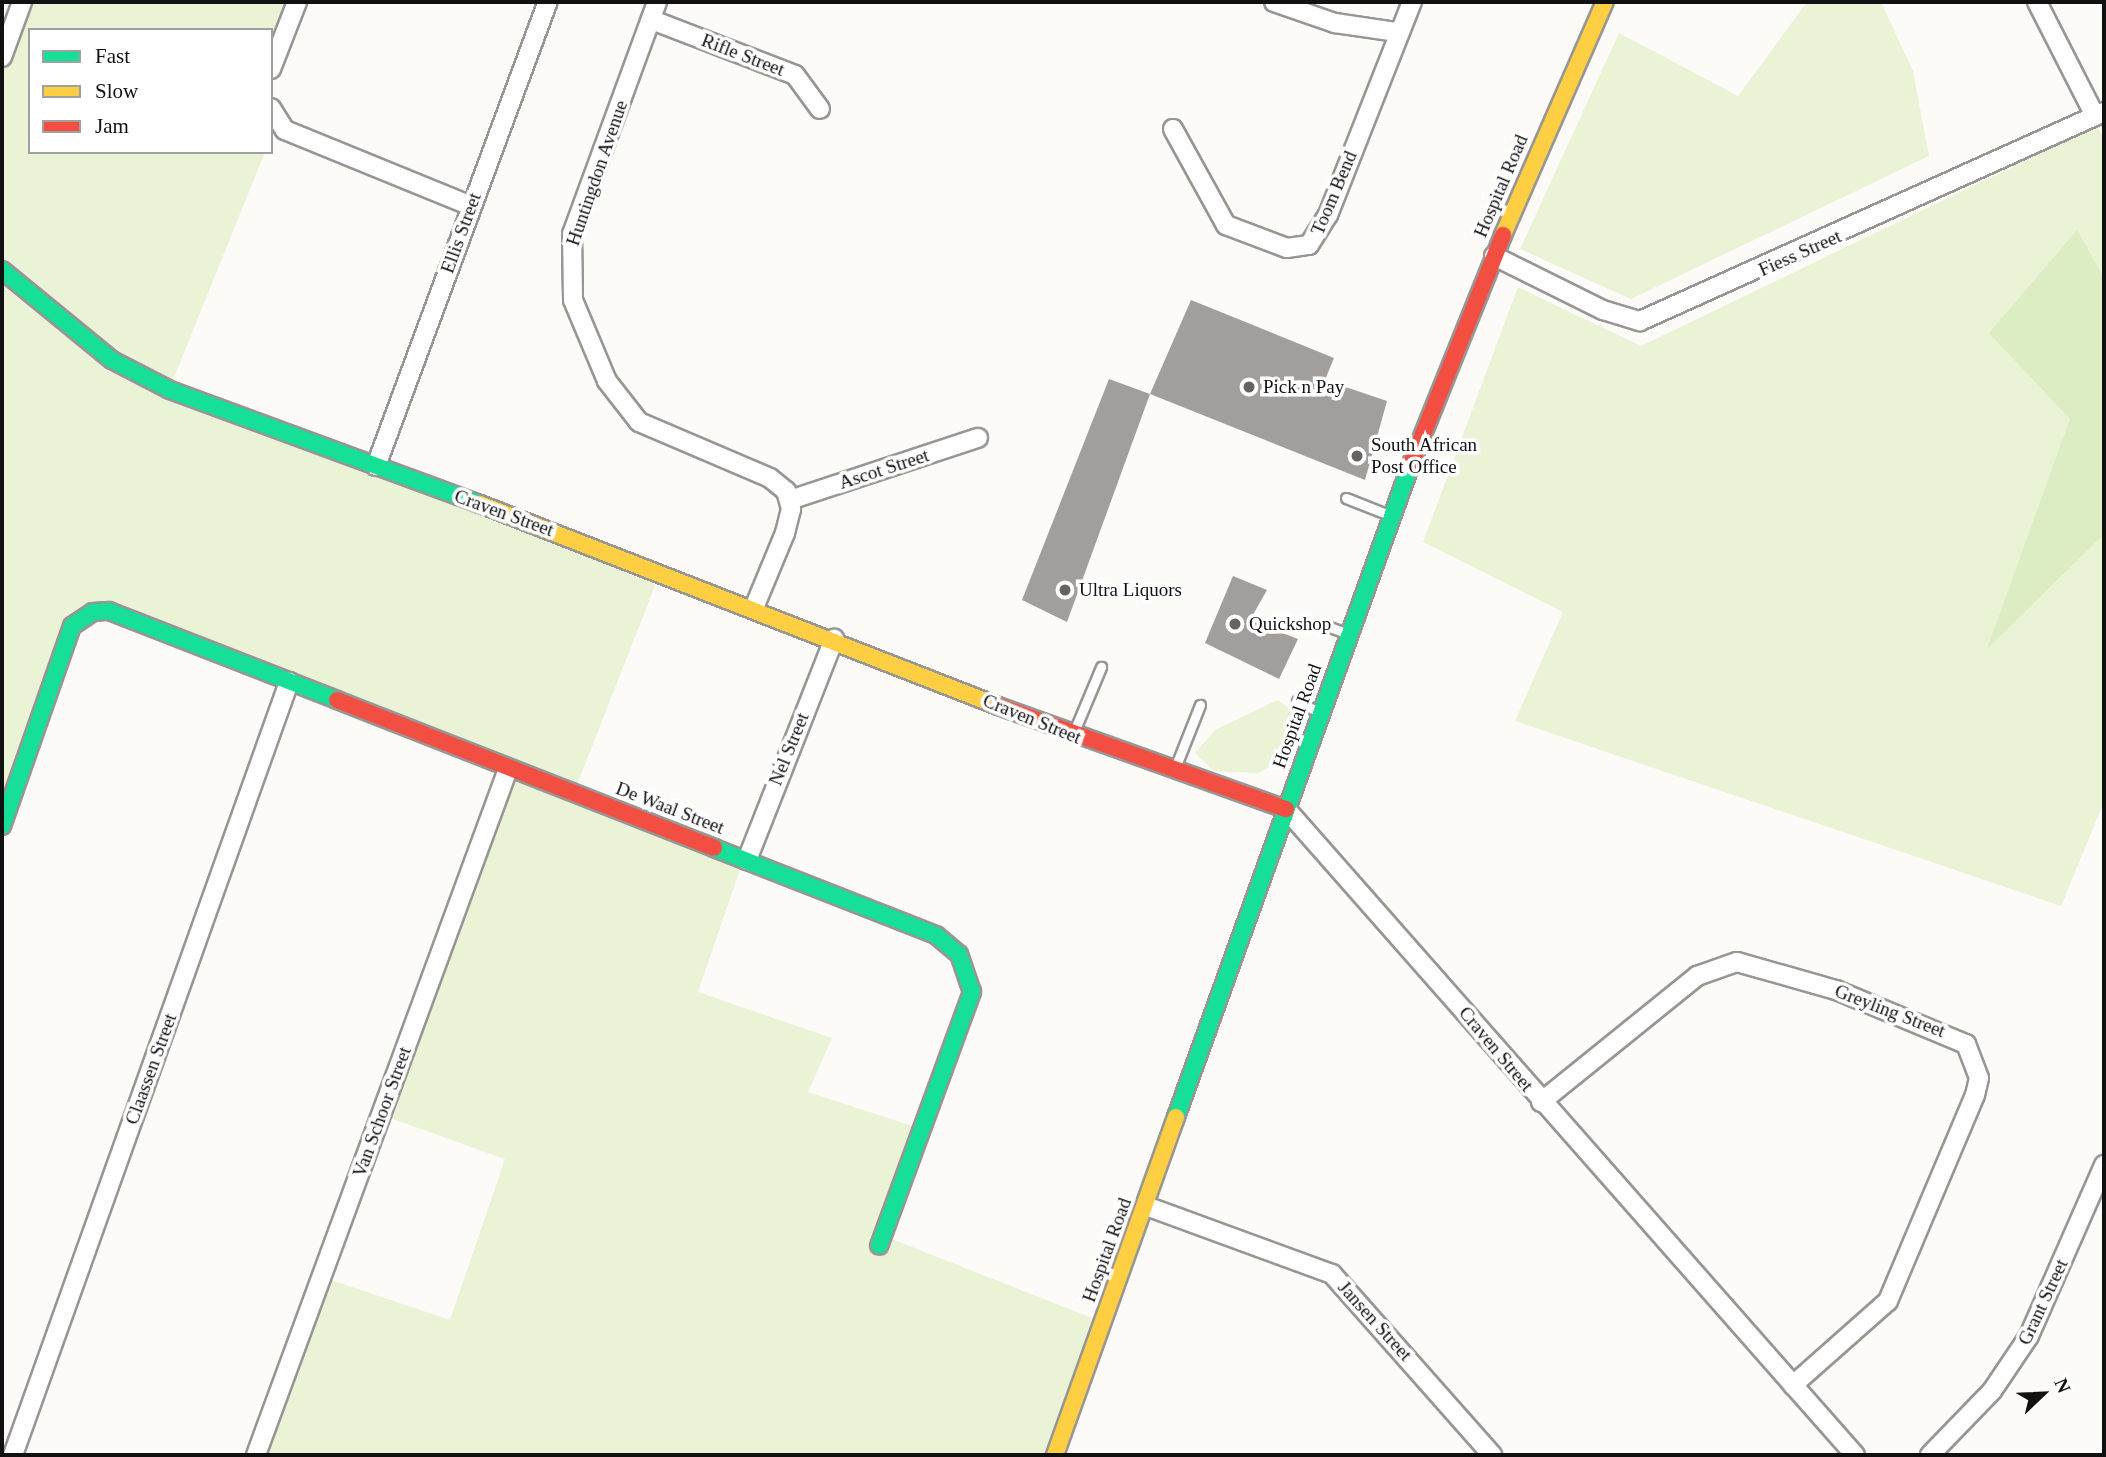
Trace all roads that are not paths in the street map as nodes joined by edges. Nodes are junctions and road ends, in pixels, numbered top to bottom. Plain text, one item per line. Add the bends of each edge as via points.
1 (22, 2) edge
2 (297, 2) edge
3 (548, 2) edge
4 (657, 2) edge
5 (1274, 2) edge
6 (1412, 2) edge
7 (1605, 2) edge
8 (2037, 2) edge
9 (652, 20) junction
10 (1397, 32) junction
11 (2, 57) edge
12 (273, 64) edge
13 (820, 109) dead end
14 (273, 111) edge
15 (2100, 114) edge
16 (1173, 129) dead end
17 (471, 206) junction
18 (1494, 256) junction
19 (2, 270) edge
20 (978, 438) dead end
21 (376, 466) junction
22 (1346, 498) dead end
23 (790, 500) junction
24 (1391, 515) junction
25 (754, 608) junction
26 (1324, 625) dead end
27 (1348, 634) junction
28 (834, 639) junction
29 (1101, 667) dead end
30 (289, 682) junction
31 (1297, 701) dead end
32 (1200, 705) dead end
33 (1321, 712) junction
34 (1072, 736) junction
35 (508, 769) junction
36 (1174, 772) junction
37 (1286, 809) junction
38 (2, 826) edge
39 (747, 860) junction
40 (1541, 1102) junction
41 (2104, 1165) edge
42 (1146, 1206) junction
43 (879, 1246) dead end
44 (1793, 1385) junction
45 (13, 1455) edge
46 (256, 1455) edge
47 (1055, 1455) edge
48 (1492, 1455) edge
49 (1855, 1455) edge
50 (1930, 1455) edge

1 - 11 street
2 - 12 street
3 - 17 street, Ellis Street
4 - 9 street, Huntingdon Avenue
5 - 10 street via 1335,23
6 - 10 street, Toom Bend
7 - 18 main road, Hospital Road
8 - 15 street
9 - 13 street, Rifle Street via 795,75
9 - 23 street, Huntingdon Avenue via 572,234 572,300 607,381 639,422 770,478
10 - 16 street, Toom Bend via 1325,222 1308,245 1287,248 1226,225
14 - 17 street via 285,130
15 - 18 street, Fiess Street via 1640,321 1603,310
17 - 21 street, Ellis Street
18 - 24 main road, Hospital Road
19 - 21 main road, Craven Street via 70,331 146,379
20 - 23 street, Ascot Street
21 - 25 main road, Craven Street
22 - 24 lane
23 - 25 street via 785,533
24 - 27 main road, Hospital Road
25 - 28 main road, Craven Street
26 - 27 lane
27 - 33 main road, Hospital Road
28 - 34 main road, Craven Street
28 - 39 street, Nel Street
29 - 34 lane
30 - 35 main road, De Waal Street
30 - 38 main road, De Waal Street via 109,611 93,612 72,626
30 - 45 street, Claassen Street
31 - 33 lane
32 - 36 lane
33 - 37 main road, Hospital Road
34 - 36 main road, Craven Street
35 - 39 main road, De Waal Street
35 - 46 street, Van Schoor Street
36 - 37 main road, Craven Street
37 - 40 street, Craven Street
37 - 42 main road, Hospital Road
39 - 43 main road, De Waal Street via 936,935 954,947 969,974 972,992 962,1029
40 - 44 street, Craven Street
40 - 44 street, Greyling Street via 1697,975 1737,962 1836,990 1966,1044 1979,1078 1975,1095 1888,1301
41 - 50 street, Grant Street via 2029,1336 1992,1391
42 - 47 main road, Hospital Road
42 - 48 street, Jansen Street via 1332,1274
44 - 49 street, Craven Street

